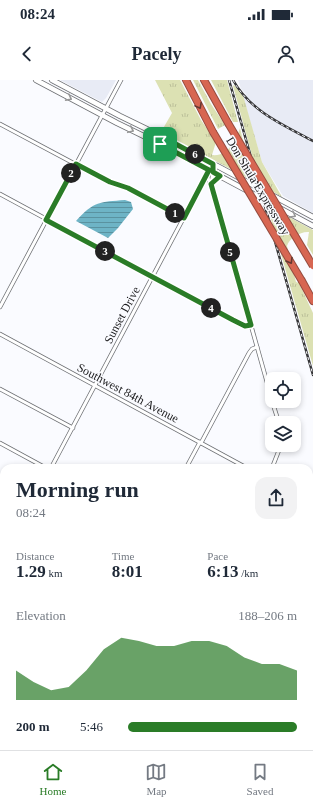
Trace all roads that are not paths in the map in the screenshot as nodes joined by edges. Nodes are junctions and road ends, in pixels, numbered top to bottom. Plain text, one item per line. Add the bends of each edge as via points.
1 (36, 80) edge
2 (52, 80) edge
3 (121, 80) edge
4 (186, 80) edge
5 (204, 80) edge
6 (106, 109) junction
7 (102, 115) junction
8 (0, 124) edge
9 (157, 134) junction
10 (160, 144) junction
11 (76, 164) junction
12 (213, 164) junction
13 (210, 172) junction
14 (220, 176) junction
15 (211, 184) junction
16 (201, 186) junction
17 (0, 194) edge
18 (313, 217) edge
19 (184, 218) junction
20 (46, 220) junction
21 (313, 226) edge
22 (313, 266) edge
23 (153, 277) junction
24 (313, 301) edge
25 (0, 307) edge
26 (251, 325) junction
27 (0, 334) edge
28 (257, 347) junction
29 (265, 375) edge
30 (95, 386) junction
31 (0, 389) edge
32 (73, 428) junction
33 (0, 443) edge
34 (201, 443) junction
35 (278, 452) edge
36 (39, 464) edge
37 (54, 464) edge
38 (188, 464) edge
39 (240, 464) edge
40 (274, 464) edge

1 -> 7 main road
2 - 6 main road
3 - 6 street
4 -> 24 highway, Don Shula Expressway, bridge via 213,132
5 - 22 highway, Don Shula Expressway, bridge
6 - 7 street
6 - 9 main road
7 -> 10 main road
7 - 11 street
8 - 11 street
9 - 10 main road
9 - 12 main road
10 - 13 main road
11 - 19 street
11 - 20 street
12 - 13 main road
12 - 18 main road
13 - 14 main road
13 - 15 street
13 - 15 street
13 - 16 street, Sunset Drive
14 - 15 street
14 -> 21 main road
15 - 16 street
15 - 26 street
16 - 19 street, Sunset Drive
17 - 20 street
19 - 23 street, Sunset Drive
20 - 23 street
20 - 25 street
23 - 26 street via 236,322 245,326
23 - 30 street, Sunset Drive
26 - 28 street
27 - 30 street, Southwest 84th Avenue
28 - 29 street
28 - 34 street via 249,353
30 - 32 street, Sunset Drive
30 - 34 street, Southwest 84th Avenue
31 - 32 street
32 - 37 street, Sunset Drive
33 - 36 street
34 - 38 street
34 - 39 street, Southwest 84th Avenue
35 - 40 street

